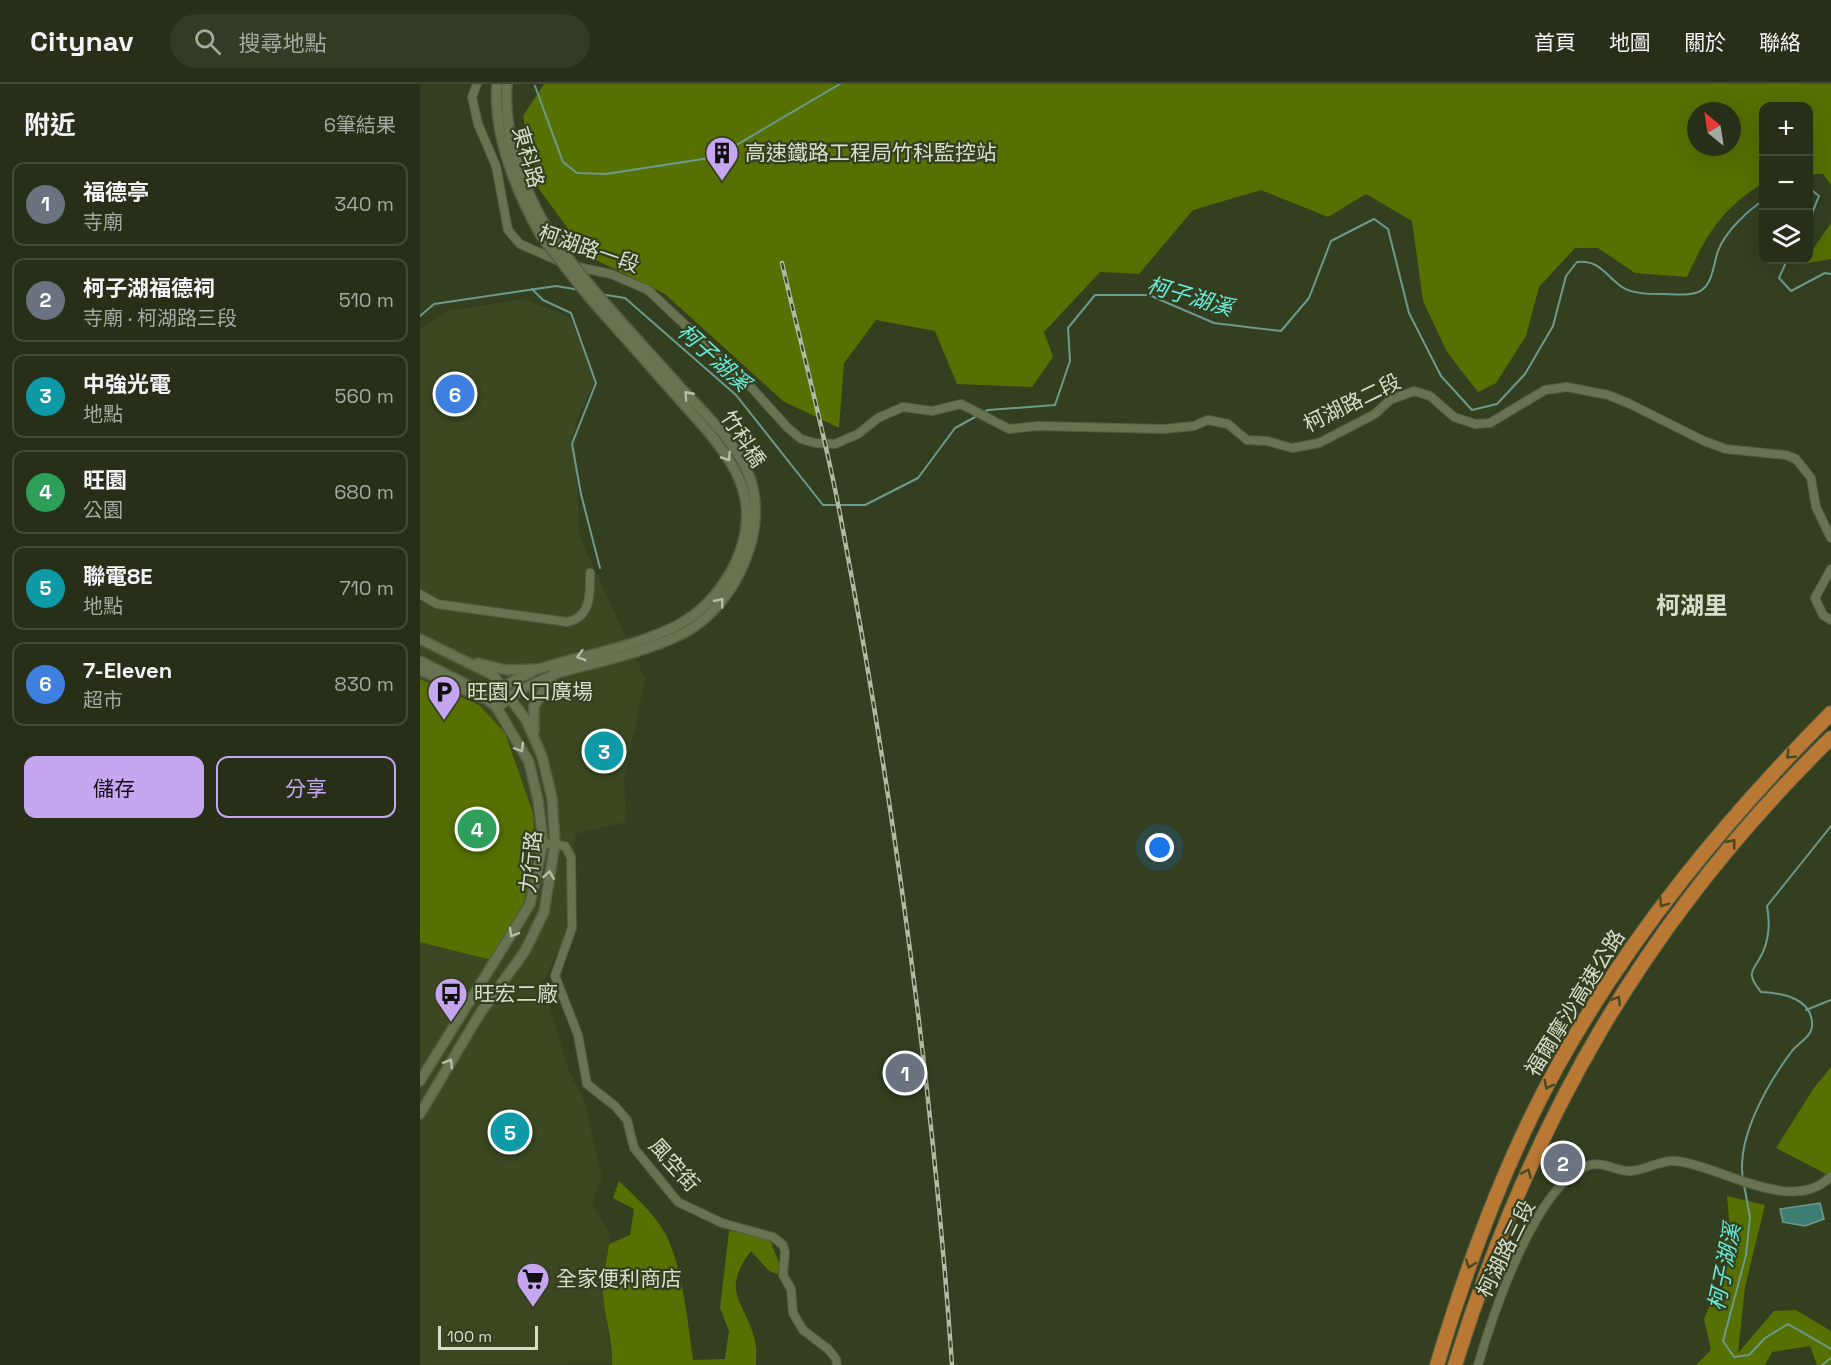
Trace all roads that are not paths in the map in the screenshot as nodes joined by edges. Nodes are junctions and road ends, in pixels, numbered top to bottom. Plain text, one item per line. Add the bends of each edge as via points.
1 (477, 84) edge
2 (497, 84) edge
3 (507, 84) edge
4 (545, 234) junction
5 (961, 404) joint
6 (1831, 538) edge
7 (1831, 569) edge
8 (590, 573) dead end
9 (420, 594) edge
10 (1831, 621) edge
11 (420, 639) edge
12 (445, 650) junction
13 (420, 661) edge
14 (538, 669) junction
15 (420, 670) edge
16 (554, 675) junction
17 (503, 687) junction
18 (511, 697) junction
19 (489, 699) junction
20 (497, 708) junction
21 (1831, 713) edge
22 (1831, 738) edge
23 (537, 743) junction
24 (543, 843) junction
25 (555, 843) junction
26 (420, 1081) edge
27 (420, 1114) edge
28 (1831, 1176) edge
29 (837, 1365) edge
30 (1437, 1365) edge
31 (1455, 1365) edge
32 (1478, 1365) edge

1 - 5 street, 柯湖路一段 via 472,97 478,124 496,166 504,219 513,237 542,255 611,274 648,290 801,439 835,444 903,407 932,411
2 - 4 street, 東科路 via 496,104 517,190
3 - 4 street, 東科路 via 510,131 518,163
4 -> 14 street, 竹科橋, bridge via 575,280 727,456 745,497 746,526 740,552 725,580 705,605 680,624
16 -> 4 street, 竹科橋, bridge via 684,633 711,614 734,585 748,555 755,528 755,500 749,477 718,429
5 - 6 street, 柯湖路二段 via 1009,429 1164,429 1194,426 1208,420 1228,424 1247,440 1292,448 1319,443 1375,414 1390,400 1414,391 1430,396 1454,417 1475,424 1490,423 1545,390 1587,390 1628,403 1704,441 1796,459 1811,478 1816,507
7 - 10 street via 1815,598 1823,615
8 - 9 street via 590,600 583,613 567,622 437,604
11 - 12 street, 力行路
12 - 14 street via 506,670
12 - 17 street, 力行路 via 493,675
13 - 19 street, 力行路 via 449,673
14 - 17 street
15 - 19 street, 力行路
16 - 18 street
16 - 23 street via 534,706
17 - 18 street, 力行路
17 - 19 street
18 - 20 street
18 - 23 street, 力行路
19 - 20 street, 力行路
20 -> 24 street, 力行路 via 529,762
21 -> 30 highway, 福爾摩沙高速公路 via 1732,816 1667,897 1557,1066 1490,1209
31 -> 22 highway, 福爾摩沙高速公路 via 1518,1192 1555,1109 1618,998 1680,909 1746,825
23 - 25 street, 力行路 via 552,798
24 - 25 street
24 -> 26 street, 力行路 via 530,904
27 -> 25 street, 力行路 via 479,1015 525,951 544,912
25 - 29 street, 風空街 via 565,846 571,857 572,928 555,976 578,1035 587,1084 627,1120 634,1148 678,1202 722,1224 773,1237 783,1245 783,1275 791,1289 793,1313 803,1330 828,1349
28 - 32 street, 柯湖路三段 via 1816,1186 1793,1190 1734,1181 1673,1161 1634,1171 1599,1164 1577,1171 1560,1186 1534,1222 1502,1294

